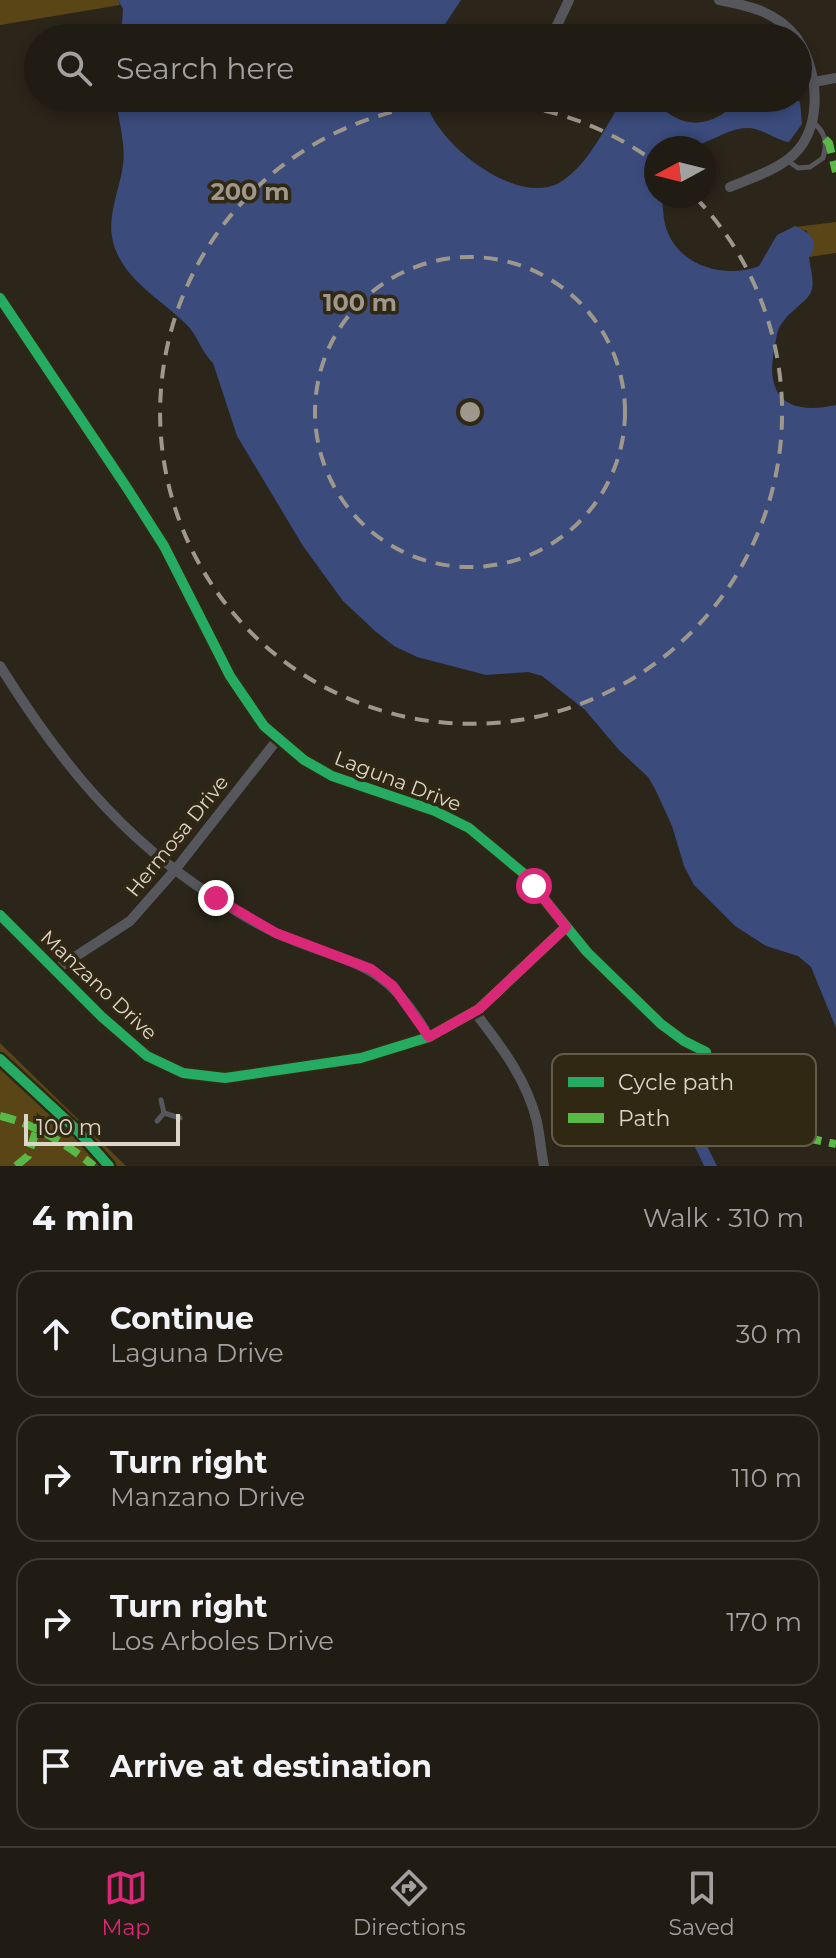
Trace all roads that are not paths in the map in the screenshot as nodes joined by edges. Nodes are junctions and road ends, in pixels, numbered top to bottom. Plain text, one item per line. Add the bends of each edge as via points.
1 (569, 0) edge
2 (719, 0) edge
3 (558, 24) edge
4 (786, 24) edge
5 (812, 75) edge
6 (836, 78) edge
7 (814, 82) junction
8 (812, 121) junction
9 (787, 161) junction
10 (730, 187) dead end
11 (0, 298) edge
12 (5, 316) edge
13 (0, 666) edge
14 (277, 740) junction
15 (175, 870) junction
16 (0, 915) edge
17 (566, 927) junction
18 (55, 970) junction
19 (474, 1011) junction
20 (429, 1037) junction
21 (706, 1052) dead end
22 (161, 1100) dead end
23 (164, 1113) junction
24 (180, 1118) dead end
25 (157, 1121) dead end
26 (544, 1166) edge

1 - 3 street
2 - 4 street via 755,7
5 - 7 street
6 - 7 street
7 - 8 street
8 - 9 street via 799,150
8 - 9 lane via 825,139 823,158 798,168
9 - 10 street
11 - 12 street, Laguna Drive
12 - 14 street, Laguna Drive via 127,488 164,546 230,676
13 - 15 street via 94,798
14 - 15 street, Hermosa Drive
14 - 17 street, Laguna Drive via 332,776 469,828 522,872
15 - 18 street, Hermosa Drive via 130,921
15 - 20 street via 276,933 371,969 393,986
16 - 18 street, Manzano Drive
17 - 19 street, Manzano Drive
17 - 21 street, Laguna Drive via 661,1024
18 - 20 street, Manzano Drive via 147,1056 183,1073 225,1078 286,1071 361,1058
19 - 20 street, Manzano Drive
19 - 26 street via 524,1087 537,1120
22 - 23 lane
23 - 24 lane
23 - 25 lane

